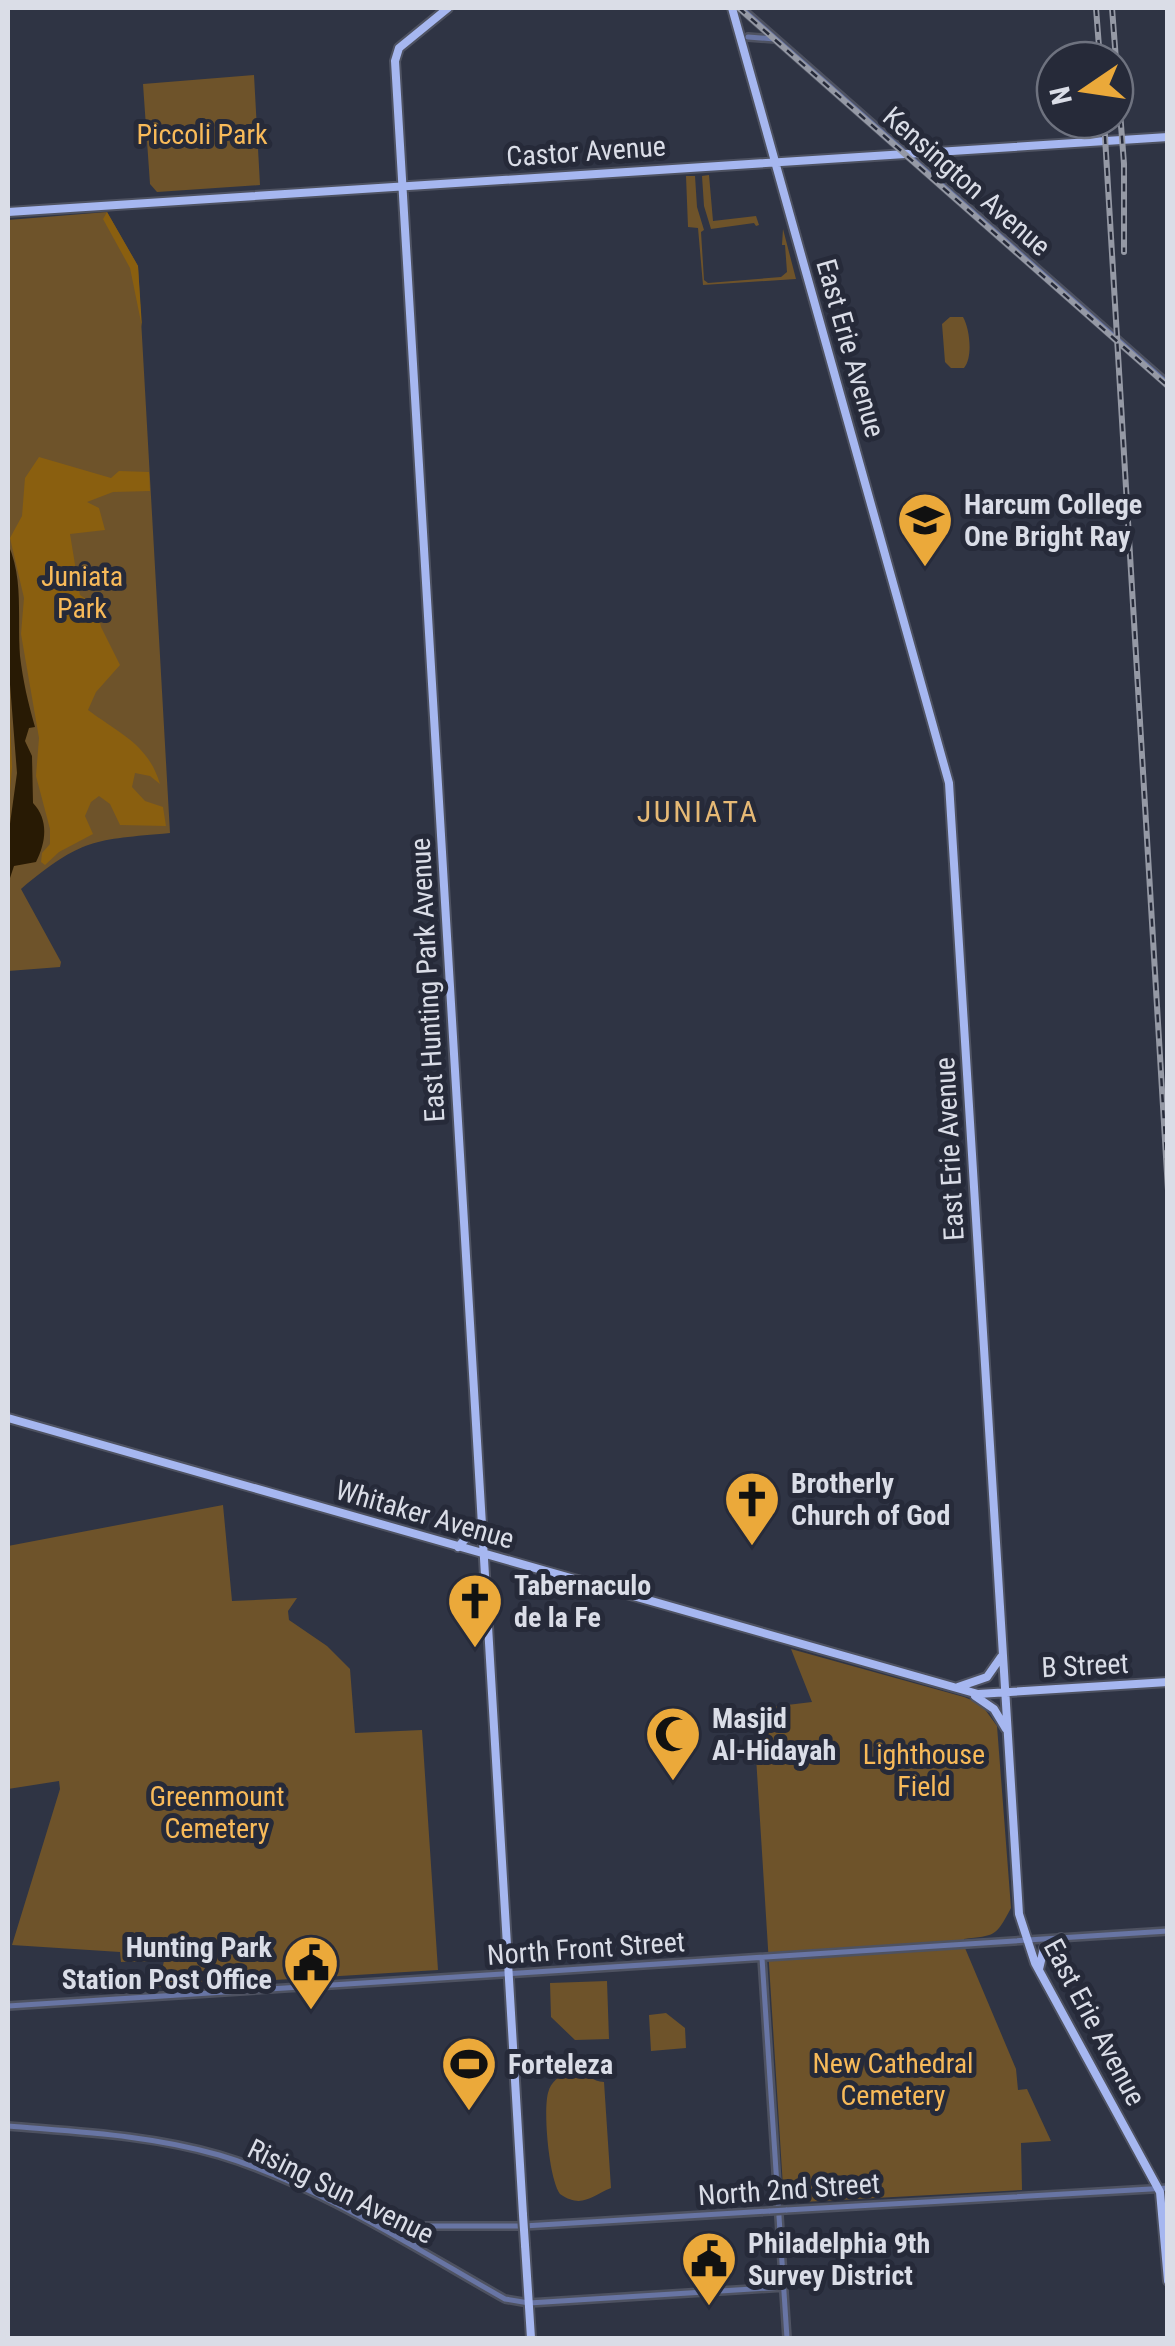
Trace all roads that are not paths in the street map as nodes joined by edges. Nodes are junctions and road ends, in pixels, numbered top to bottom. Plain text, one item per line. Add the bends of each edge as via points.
1 (448, 8) edge
2 (732, 8) edge
3 (741, 8) edge
4 (748, 36) dead end
5 (776, 39) junction
6 (1168, 137) edge
7 (905, 152) junction
8 (776, 161) junction
9 (402, 186) junction
10 (8, 212) edge
11 (1168, 384) edge
12 (8, 1418) edge
13 (481, 1520) junction
14 (458, 1547) junction
15 (483, 1554) junction
16 (1002, 1647) junction
17 (1168, 1682) edge
18 (956, 1688) junction
19 (967, 1691) junction
20 (1005, 1692) junction
21 (1007, 1737) junction
22 (1168, 1931) edge
23 (1061, 1938) junction
24 (1026, 1940) junction
25 (762, 1958) junction
26 (1038, 1969) junction
27 (509, 1974) junction
28 (8, 2006) edge
29 (8, 2126) edge
30 (1163, 2188) edge
31 (1166, 2223) edge
32 (376, 2226) junction
33 (414, 2226) junction
34 (426, 2226) junction
35 (396, 2238) junction
36 (418, 2250) junction
37 (1168, 2281) edge
38 (784, 2286) junction
39 (529, 2304) junction
40 (531, 2338) edge
41 (787, 2338) edge

1 - 9 main road, East Hunting Park Avenue via 399,48 395,60
2 - 8 main road, East Erie Avenue
3 - 5 street, Kensington Avenue
4 - 5 street
5 - 7 street, Kensington Avenue
6 - 7 main road, Castor Avenue
7 - 8 main road, Castor Avenue
7 - 11 street, Kensington Avenue
8 - 9 main road, Castor Avenue
8 - 16 main road, East Erie Avenue via 949,783
9 - 10 main road, Castor Avenue
9 - 13 main road, East Hunting Park Avenue
12 - 14 main road, Whitaker Avenue
13 - 14 main road
13 - 15 main road, East Hunting Park Avenue
14 - 15 main road, Whitaker Avenue
15 - 18 main road, Whitaker Avenue
15 - 27 main road, East Hunting Park Avenue
16 - 18 main road via 988,1677
16 - 20 main road, East Erie Avenue
17 - 20 main road, B Street
18 - 19 main road, Whitaker Avenue
19 - 20 main road, Whitaker Avenue
19 - 21 main road via 994,1709
20 - 21 main road, East Erie Avenue
21 - 24 main road, East Erie Avenue
22 - 23 street, North Front Street
23 - 24 street, North Front Street
23 - 26 main road via 1044,1948
24 - 25 street, North Front Street
24 - 26 main road, East Erie Avenue
25 - 27 street, North Front Street
25 - 38 street
26 - 30 main road, East Erie Avenue
27 - 28 street, North Front Street
27 - 39 main road, East Hunting Park Avenue, bridge
29 - 32 street, Rising Sun Avenue via 136,2136 217,2154
30 - 31 main road, East Erie Avenue
30 - 34 street, North 2nd Street, bridge via 524,2226
31 - 37 main road, East Erie Avenue
32 - 33 street, North 2nd Street
32 - 35 street, Rising Sun Avenue
33 - 34 street, North 2nd Street
33 - 35 street
34 - 36 street via 414,2236
35 - 36 street, Rising Sun Avenue
36 - 39 street, Rising Sun Avenue via 505,2299
38 - 39 street
38 - 41 street
39 - 40 main road, East Hunting Park Avenue

